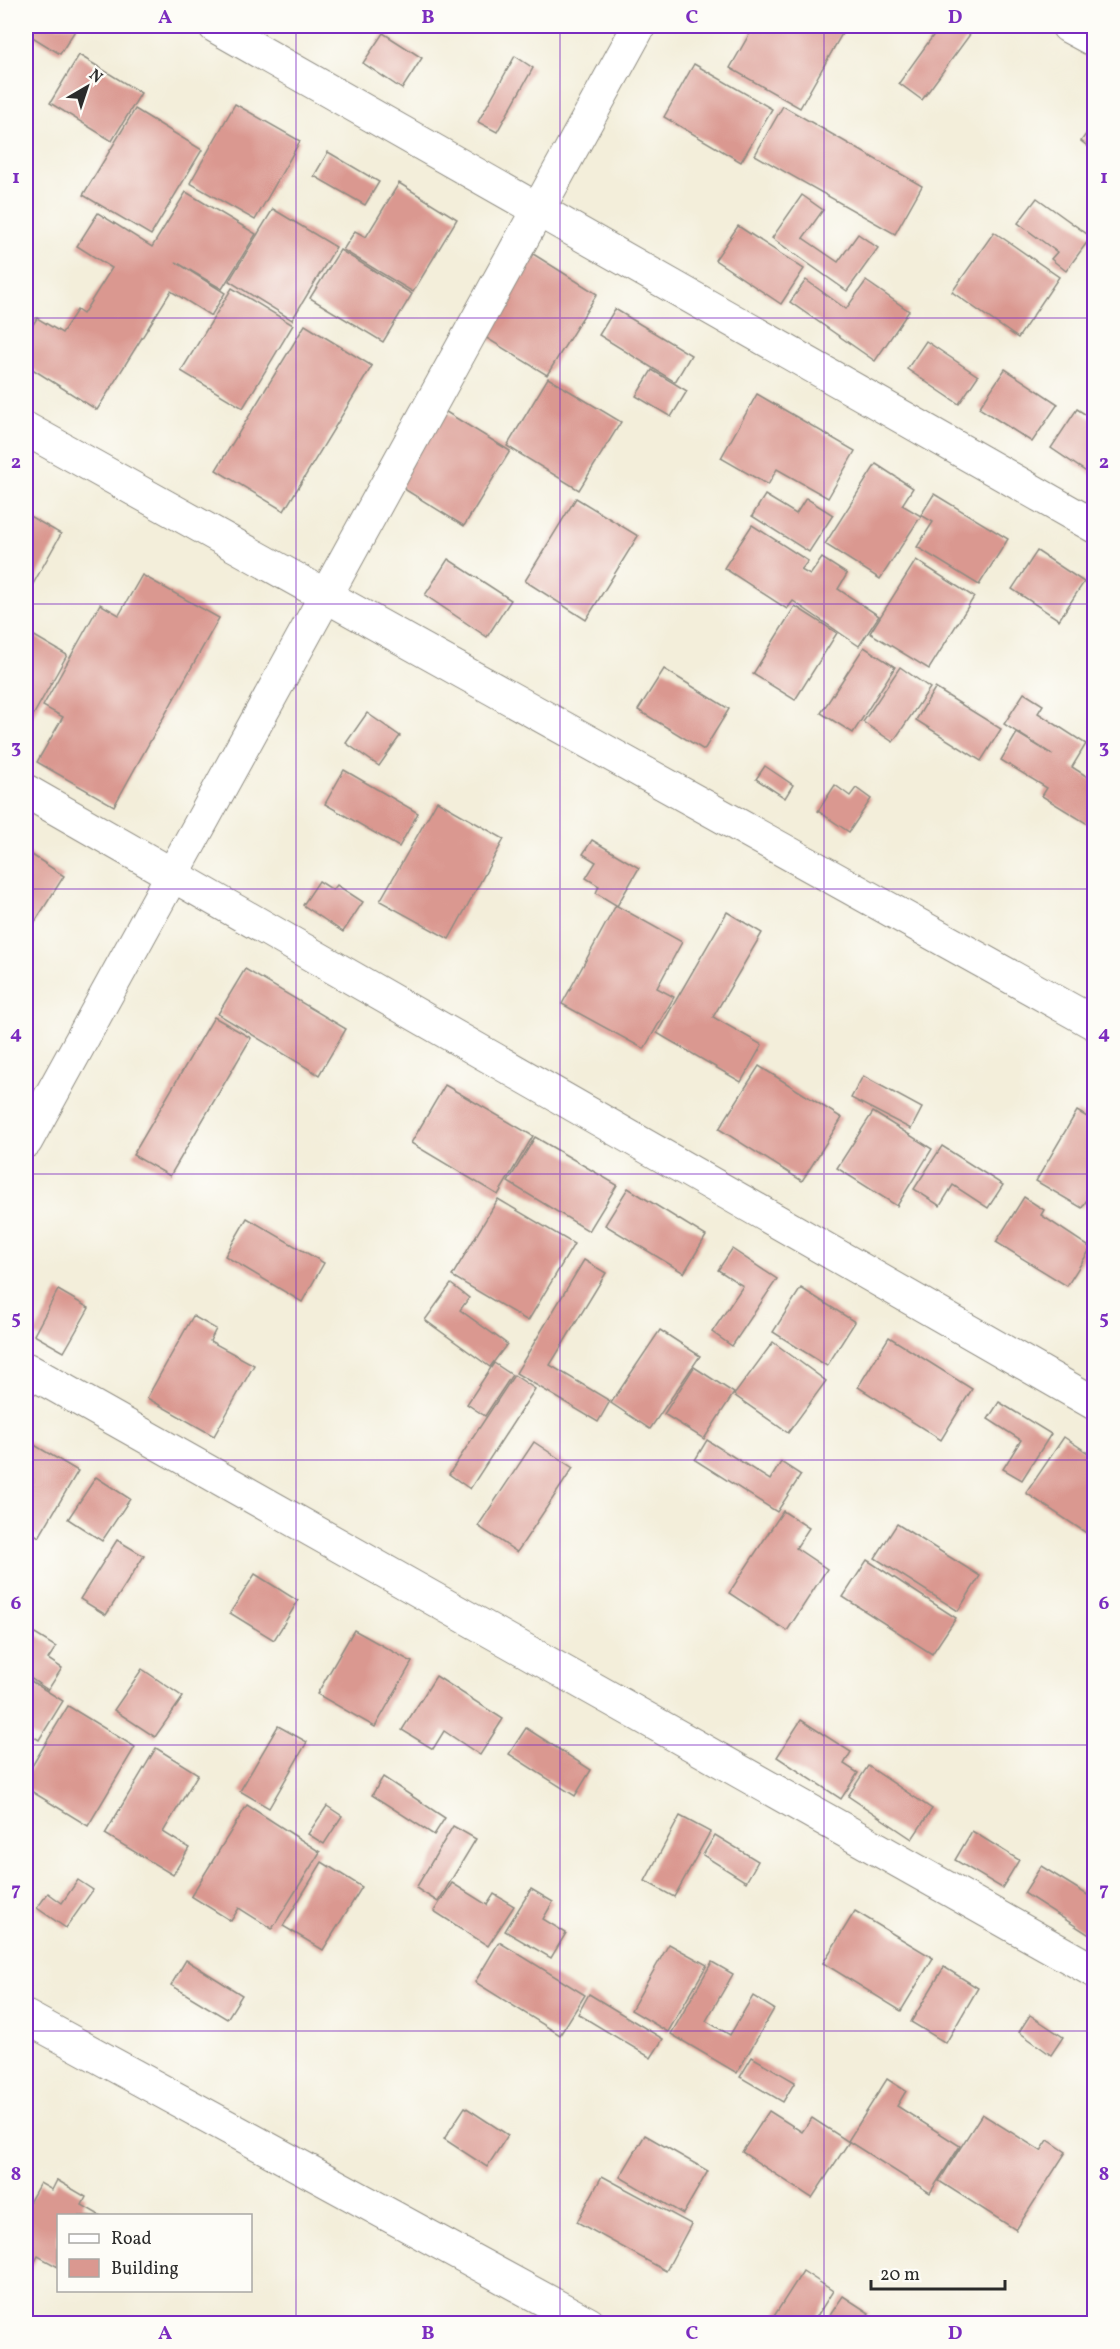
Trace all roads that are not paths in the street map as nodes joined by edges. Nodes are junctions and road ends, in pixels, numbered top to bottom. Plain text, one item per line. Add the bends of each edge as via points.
1 (215, 26) edge
2 (639, 26) edge
3 (1068, 26) edge
4 (1095, 40) edge
5 (538, 209) junction
6 (26, 429) edge
7 (1095, 526) edge
8 (325, 596) junction
9 (26, 792) edge
10 (172, 875) junction
11 (1095, 1023) edge
12 (26, 1141) edge
13 (26, 1369) edge
14 (1095, 1403) edge
15 (1095, 1971) edge
16 (26, 2018) edge
17 (589, 2324) edge

1 - 5 street
2 - 5 street
3 - 4 street
5 - 7 street
5 - 8 street
6 - 8 street
8 - 10 street
8 - 11 street
9 - 10 street
10 - 12 street
10 - 14 street
13 - 15 street
16 - 17 street

